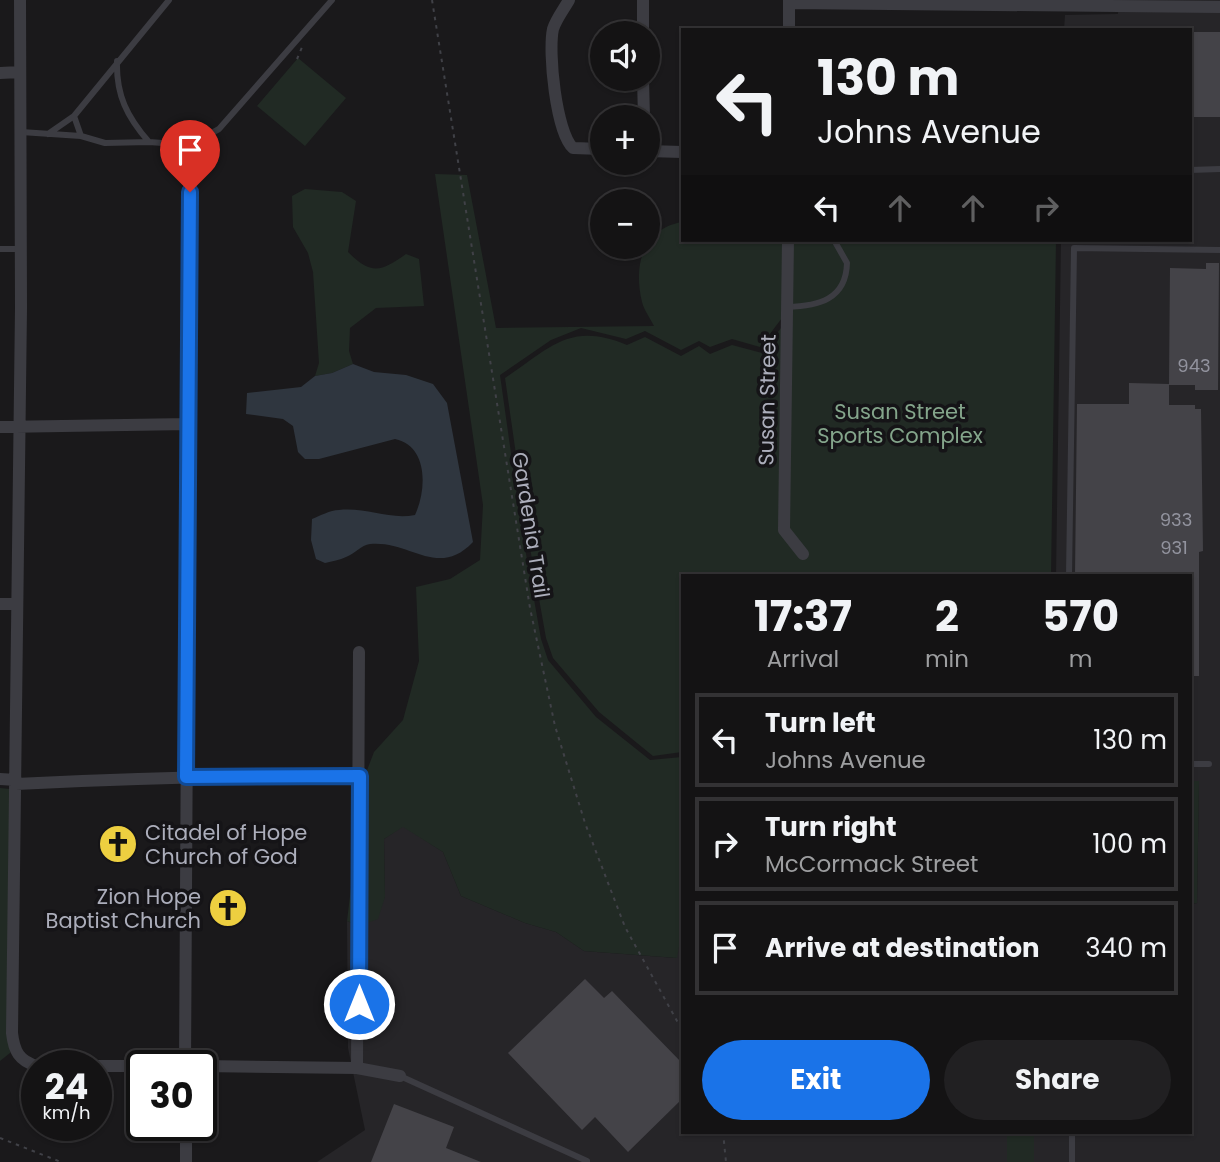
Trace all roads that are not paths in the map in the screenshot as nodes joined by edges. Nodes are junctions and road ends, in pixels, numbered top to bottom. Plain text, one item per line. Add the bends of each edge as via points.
1 (20, 0) edge
2 (169, 0) edge
3 (332, 0) edge
4 (569, 0) edge
5 (643, 0) edge
6 (789, 2) edge
7 (926, 2) edge
8 (1063, 2) edge
9 (1201, 3) edge
10 (1220, 7) edge
11 (643, 21) edge
12 (789, 28) edge
13 (117, 61) junction
14 (20, 72) junction
15 (0, 74) edge
16 (74, 116) junction
17 (21, 132) junction
18 (48, 134) junction
19 (80, 136) junction
20 (149, 142) junction
21 (590, 149) edge
22 (660, 151) edge
23 (681, 152) edge
24 (1220, 169) edge
25 (1192, 170) edge
26 (190, 192) dead end
27 (788, 242) edge
28 (835, 242) edge
29 (0, 249) edge
30 (21, 249) junction
31 (1220, 250) edge
32 (787, 307) junction
33 (188, 424) junction
34 (0, 427) edge
35 (20, 427) junction
36 (803, 554) dead end
37 (1069, 574) edge
38 (0, 604) edge
39 (17, 604) junction
40 (359, 652) dead end
41 (1192, 764) edge
42 (1209, 764) dead end
43 (360, 776) junction
44 (186, 777) junction
45 (0, 779) edge
46 (16, 782) junction
47 (6, 1023) edge
48 (186, 1050) edge
49 (21, 1058) edge
50 (217, 1066) edge
51 (357, 1068) junction
52 (400, 1076) joint
53 (1072, 1134) edge
54 (186, 1141) edge
55 (587, 1161) edge
56 (186, 1162) edge
57 (1072, 1162) edge

1 - 14 street
2 - 13 lane
3 - 20 lane via 219,129 190,145
4 - 21 street via 554,27 550,53 564,133 573,148
5 - 11 street
6 - 7 street
6 - 12 street
7 - 8 street
8 - 9 street
9 - 10 street
13 - 16 lane
13 - 20 lane via 125,110
14 - 15 street
14 - 17 street
16 - 18 lane
16 - 19 lane
17 - 18 lane
17 - 30 street
18 - 19 lane
19 - 20 lane via 105,143
22 - 23 street
24 - 25 lane
26 - 33 street
27 - 32 street, Susan Street
28 - 32 lane via 847,263 841,288 821,304
29 - 30 lane
30 - 35 street
31 - 37 lane via 1074,248
32 - 36 street, Susan Street via 784,530
33 - 35 street
33 - 44 street
34 - 35 street
35 - 39 street
38 - 39 street
39 - 46 street
40 - 43 street
41 - 42 lane
43 - 44 street
43 - 51 street
44 - 46 street
44 - 48 street
45 - 46 street
46 - 47 street
47 - 49 street
50 - 51 street
51 - 52 street
52 - 55 lane
53 - 57 lane
54 - 56 street

